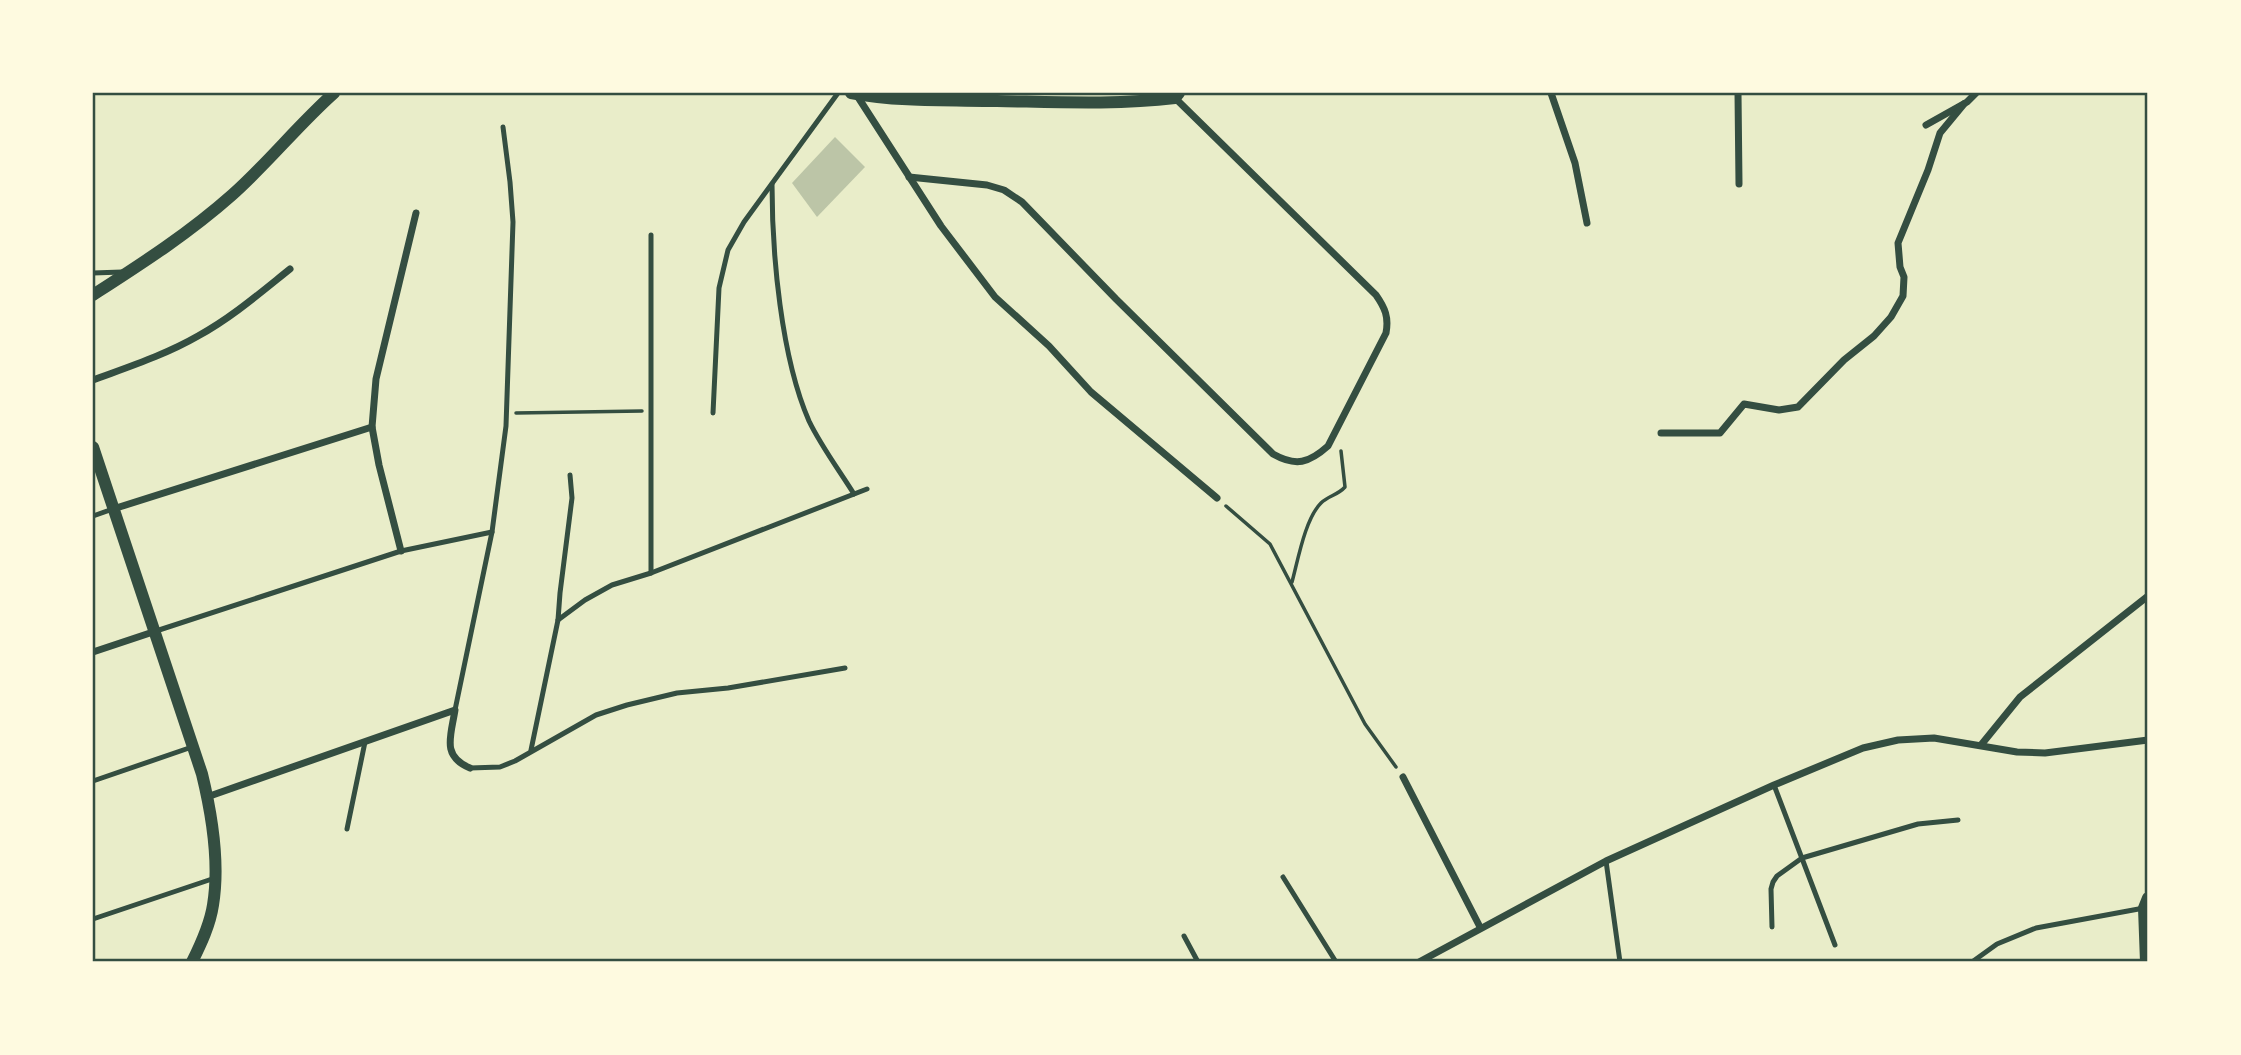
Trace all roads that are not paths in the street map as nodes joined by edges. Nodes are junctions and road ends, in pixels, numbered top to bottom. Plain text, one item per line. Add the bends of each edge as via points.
1 (334, 93) edge
2 (838, 93) edge
3 (854, 93) edge
4 (1551, 93) edge
5 (1738, 93) edge
6 (1976, 93) edge
7 (1177, 96) edge
8 (1964, 104) junction
9 (1926, 125) dead end
10 (503, 127) dead end
11 (909, 177) junction
12 (772, 184) junction
13 (1739, 184) dead end
14 (416, 213) dead end
15 (1587, 223) dead end
16 (651, 235) dead end
17 (290, 270) dead end
18 (128, 272) junction
19 (93, 273) edge
20 (93, 295) edge
21 (93, 380) edge
22 (713, 413) dead end
23 (372, 427) junction
24 (1661, 433) dead end
25 (93, 447) edge
26 (570, 475) dead end
27 (867, 489) dead end
28 (854, 494) junction
29 (1217, 498) road end
30 (113, 509) junction
31 (93, 516) edge
32 (492, 532) junction
33 (401, 551) junction
34 (652, 573) junction
35 (2148, 596) edge
36 (558, 620) junction
37 (153, 632) junction
38 (93, 652) edge
39 (845, 668) dead end
40 (455, 710) junction
41 (2148, 740) edge
42 (365, 742) junction
43 (1981, 745) junction
44 (192, 747) junction
45 (531, 750) junction
46 (470, 768) joint
47 (1403, 777) road end
48 (93, 782) edge
49 (1774, 785) junction
50 (208, 797) junction
51 (1958, 820) dead end
52 (347, 829) dead end
53 (1802, 858) junction
54 (1606, 861) junction
55 (1283, 877) dead end
56 (215, 878) junction
57 (2146, 903) edge
58 (93, 919) edge
59 (1772, 927) dead end
60 (1480, 928) junction
61 (1184, 936) dead end
62 (1835, 945) dead end
63 (192, 962) edge
64 (1198, 962) edge
65 (1336, 962) edge
66 (1419, 962) edge
67 (1620, 962) edge
68 (1972, 962) edge
69 (2146, 962) edge

1 - 18 street via 234,193 187,233
2 - 12 lane
3 - 7 street via 1047,102 1142,102
3 - 11 street
4 - 15 street via 1575,163
5 - 13 street
6 - 8 street
7 - 11 street via 1385,307 1386,333 1328,446 1299,463 1273,454 1021,202 986,185
8 - 9 street
8 - 24 street via 1940,134 1898,243 1903,296 1874,336 1797,407 1779,411 1744,404 1720,433
10 - 32 lane via 513,222 506,413
11 - 29 street via 995,297 1091,392
12 - 22 lane via 728,250 719,288
12 - 28 lane via 772,232 792,371 809,422
14 - 23 street via 376,379
16 - 34 lane
17 - 21 street via 198,337
18 - 19 lane
18 - 20 street
23 - 30 street
23 - 33 street
25 - 30 street
26 - 36 lane via 572,498
27 - 28 lane
28 - 34 lane
30 - 31 lane
30 - 37 street
32 - 33 lane
32 - 40 lane
33 - 37 lane
34 - 36 lane via 612,585
35 - 43 street via 2020,697
36 - 45 lane
37 - 38 street
37 - 44 street
39 - 45 lane via 627,705 596,715
40 - 42 street
40 - 46 street via 451,754 458,764
41 - 43 street via 2045,753
42 - 50 street
42 - 52 lane
43 - 49 street via 1934,738 1898,740 1863,748
44 - 48 lane
44 - 50 street
45 - 46 lane via 500,767
47 - 60 street
49 - 53 lane
49 - 54 street
50 - 56 street
51 - 53 lane via 1918,824
53 - 59 lane via 1773,882
53 - 62 lane
54 - 60 street
54 - 67 lane
55 - 65 lane
56 - 58 lane
56 - 63 street via 213,906
57 - 68 lane via 2036,928 1997,944
57 - 69 street
60 - 66 street
61 - 64 lane

